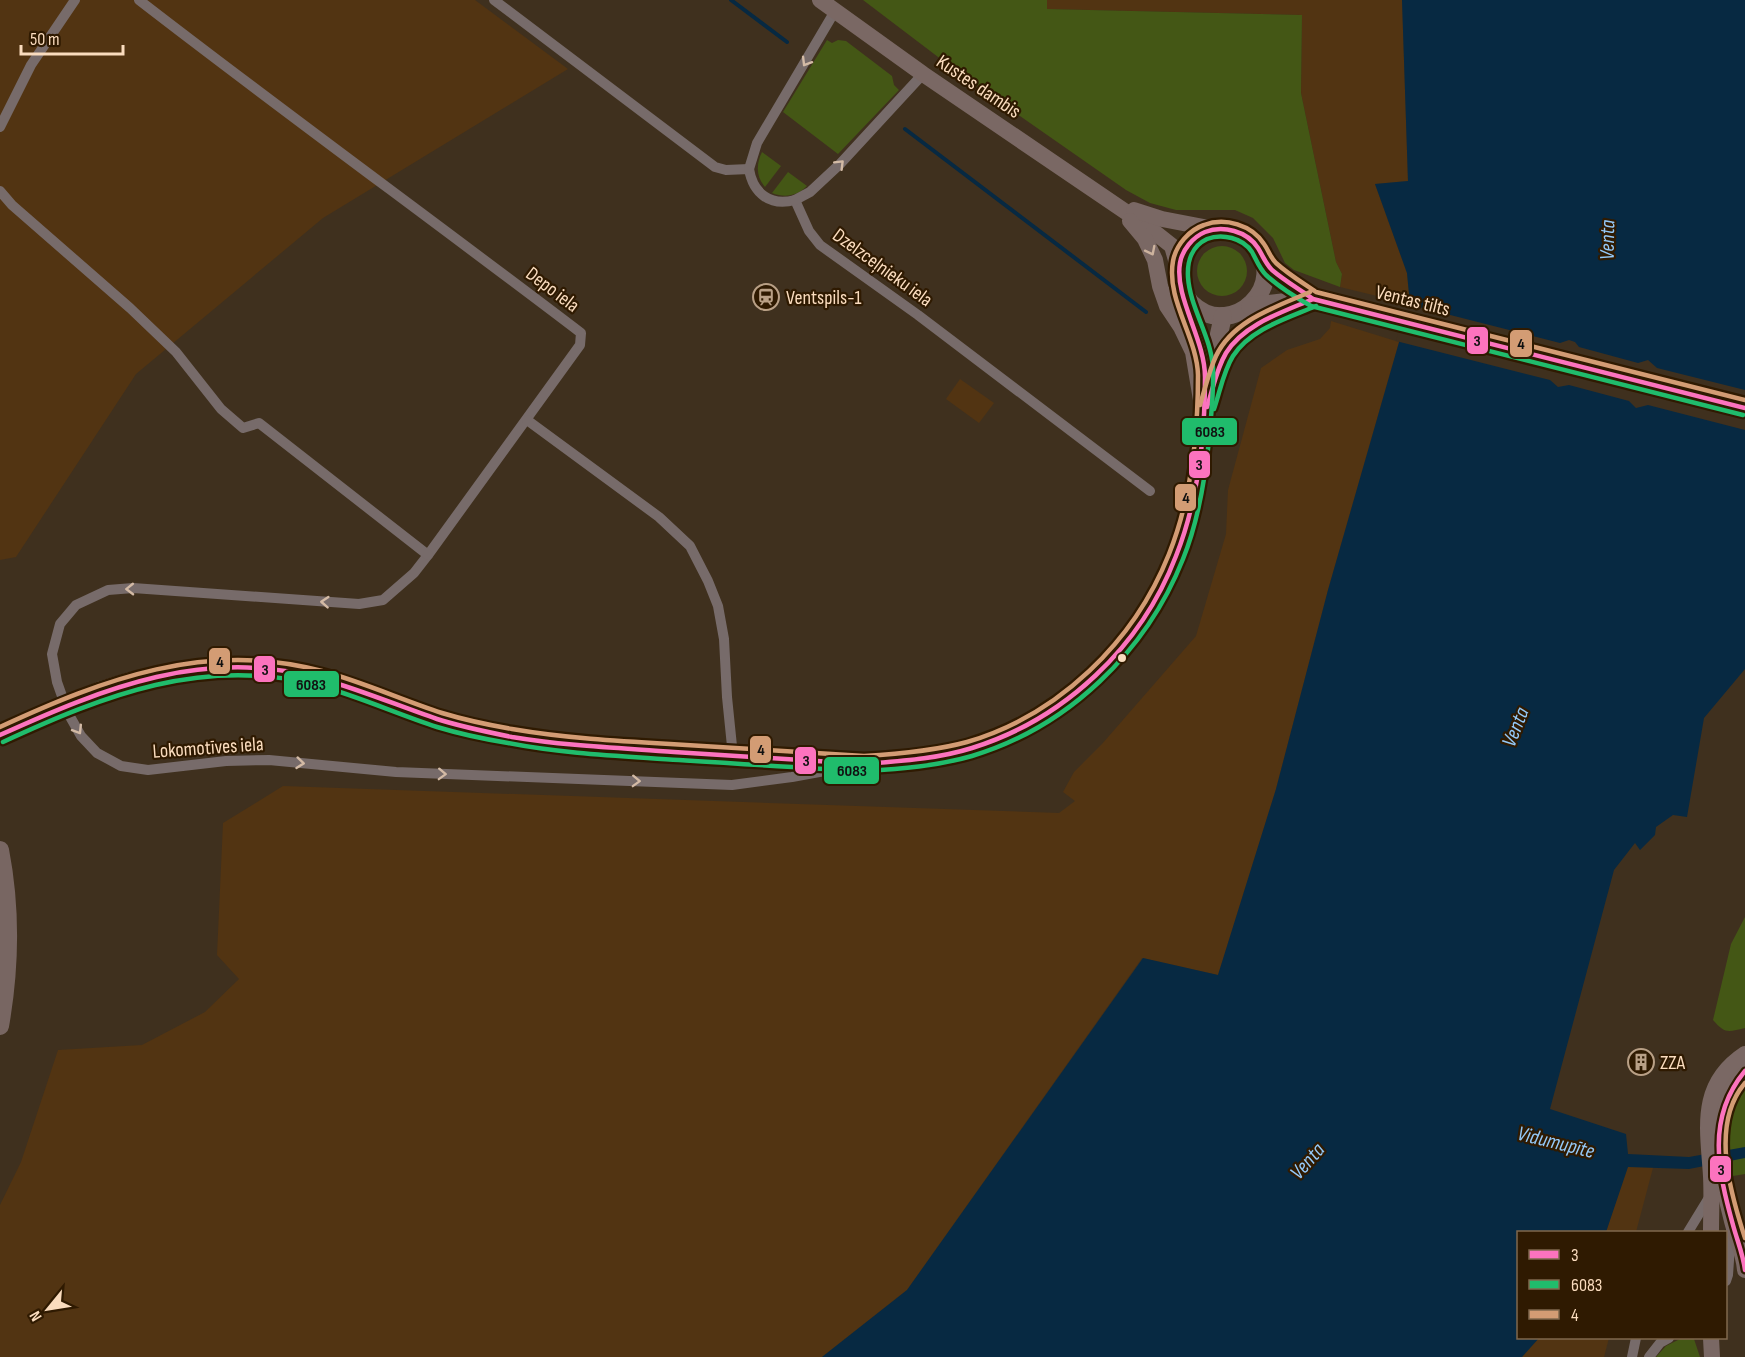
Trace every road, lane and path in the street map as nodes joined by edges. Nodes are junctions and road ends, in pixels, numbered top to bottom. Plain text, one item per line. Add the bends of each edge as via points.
1 (75, 0) edge
2 (139, 0) edge
3 (494, 0) edge
4 (820, 0) edge
5 (835, 11) junction
6 (923, 74) junction
7 (0, 127) edge
8 (749, 169) junction
9 (0, 191) edge
10 (795, 200) junction
11 (1116, 204) junction
12 (1214, 229) junction
13 (1264, 263) junction
14 (1178, 267) junction
15 (1181, 287) junction
16 (1313, 299) junction
17 (1250, 306) junction
18 (1223, 316) junction
19 (1745, 408) edge
20 (1204, 417) junction
21 (527, 420) junction
22 (1150, 491) dead end
23 (428, 555) junction
24 (38, 717) junction
25 (0, 727) edge
26 (0, 735) edge
27 (733, 756) junction
28 (864, 764) junction
29 (0, 850) edge
30 (0, 1026) edge
31 (1745, 1054) edge
32 (1745, 1071) edge
33 (1713, 1136) junction
34 (1715, 1183) junction
35 (1732, 1219) junction
36 (1689, 1231) edge
37 (1711, 1231) edge
38 (1745, 1266) edge
39 (1745, 1270) edge
40 (1727, 1277) edge
41 (1636, 1339) edge
42 (1668, 1339) edge
43 (1711, 1339) edge
44 (1632, 1357) edge
45 (1649, 1357) edge
46 (1712, 1357) edge

1 - 7 street via 31,65
2 - 21 street, Depo iela via 581,333 580,345
3 - 8 street via 715,167
4 - 5 main road, Kustes dambis
5 - 6 main road, Kustes dambis
5 -> 8 street via 757,143
10 -> 6 street via 810,192 840,164
6 - 11 main road, Kustes dambis
8 - 10 street via 755,189 764,198 786,203
9 - 23 street via 176,352 221,409 243,428 259,423
10 - 22 street, Dzelzceļnieku iela via 809,231 820,244
11 - 12 main road via 1162,219
11 - 14 main road via 1172,246
11 -> 20 main road via 1145,239 1155,260 1167,306 1192,352
12 - 13 highway via 1246,236 1258,248
12 - 14 highway via 1197,236
13 - 16 highway
13 - 17 highway via 1265,279
14 - 15 highway
15 - 18 highway via 1191,303 1206,313
15 - 20 highway via 1204,355
16 - 17 highway
16 - 19 highway, Ventas tilts
16 - 20 highway via 1274,316 1231,346
17 - 18 highway
18 - 20 highway
20 - 28 highway via 1194,492 1175,558 1147,615 1110,663 1057,707 1000,738 939,756
21 - 23 street, Lokomotīves iela
21 - 27 street via 659,517 690,546 718,606
23 -> 28 street, Lokomotīves iela via 383,600 359,604 133,588 108,590 76,605 60,624 52,654 68,713 97,753 121,766 148,770 269,760 396,772 732,785
24 - 25 highway
24 - 26 highway
24 - 27 highway, bridge via 130,681 185,670 245,666 324,680 439,719 508,737
27 - 28 highway
29 - 30 highway via 7,910 7,960
31 - 33 main road via 1723,1073 1714,1089 1708,1111
32 - 33 main road via 1726,1094
33 - 34 main road
34 - 35 main road
34 - 36 street
34 - 37 main road
35 - 38 main road
35 - 40 street
38 - 39 main road
41 - 44 street
42 - 45 street
43 - 46 main road

